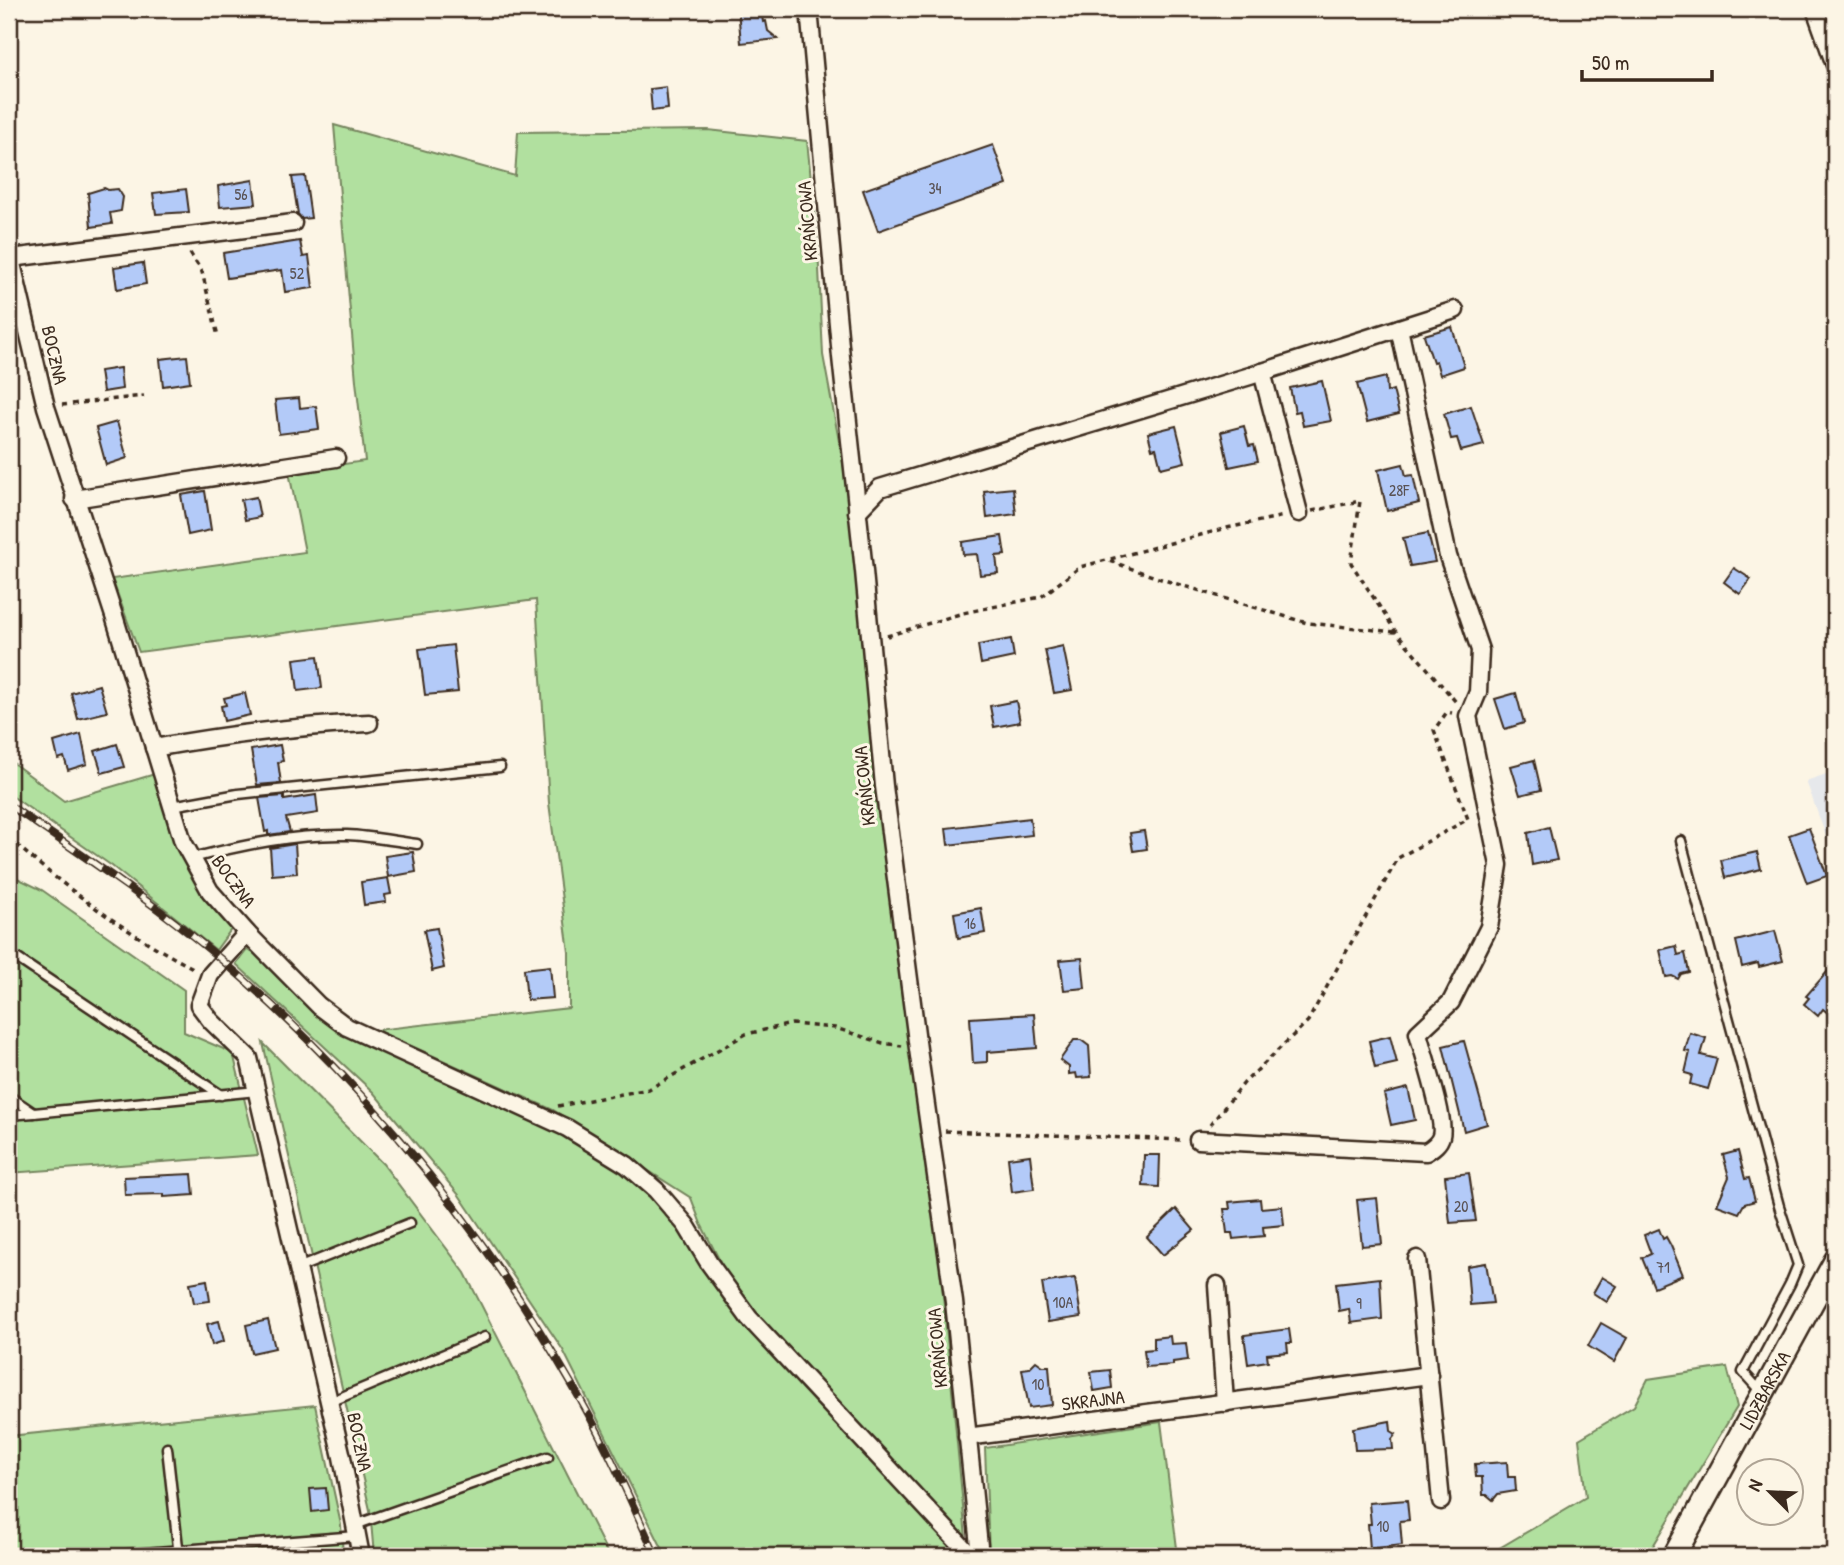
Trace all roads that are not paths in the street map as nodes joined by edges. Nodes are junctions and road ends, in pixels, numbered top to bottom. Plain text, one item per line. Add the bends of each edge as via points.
1 (809, 9) edge
2 (1815, 9) edge
3 (1835, 65) edge
4 (293, 223) dead end
5 (10, 255) edge
6 (1455, 310) dead end
7 (1399, 328) junction
8 (1262, 372) junction
9 (336, 458) dead end
10 (74, 499) junction
11 (857, 512) junction
12 (1299, 513) road end
13 (369, 723) dead end
14 (154, 748) junction
15 (500, 767) dead end
16 (172, 806) junction
17 (1681, 841) dead end
18 (417, 844) dead end
19 (192, 858) junction
20 (247, 933) junction
21 (9, 953) edge
22 (257, 1091) junction
23 (220, 1095) junction
24 (9, 1096) edge
25 (34, 1113) junction
26 (9, 1115) edge
27 (1198, 1140) road end
28 (410, 1223) dead end
29 (1417, 1259) dead end
30 (1835, 1261) edge
31 (298, 1268) junction
32 (1217, 1285) dead end
33 (485, 1338) dead end
34 (1429, 1375) junction
35 (1763, 1395) junction
36 (330, 1402) junction
37 (1225, 1404) junction
38 (967, 1437) junction
39 (167, 1448) dead end
40 (548, 1457) dead end
41 (1441, 1501) dead end
42 (356, 1530) junction
43 (179, 1553) edge
44 (106, 1556) edge
45 (360, 1556) edge
46 (971, 1556) edge
47 (980, 1556) edge
48 (1674, 1556) edge

1 - 11 street, KRAŃCOWA
2 - 3 street
4 - 5 street
5 - 10 street, BOCZNA via 46,407
6 - 7 street
7 - 8 street
7 - 27 street via 1448,556 1480,650 1478,692 1468,716 1499,865 1489,927 1451,1002 1418,1033 1442,1135 1426,1152
8 - 11 street via 880,488
8 - 12 street
9 - 10 street
10 - 14 street, BOCZNA
11 - 38 street, KRAŃCOWA via 884,786 954,1302
13 - 14 street via 228,735
14 - 16 street, BOCZNA
15 - 16 lane via 238,793
16 - 19 street, BOCZNA
17 - 35 lane via 1797,1265 1743,1372
18 - 19 lane via 350,835 304,836 245,844
19 - 20 street, BOCZNA via 210,891
20 - 22 street, BOCZNA via 210,975 199,1005 249,1058
20 - 46 street via 319,1006 347,1027 567,1128 627,1165 686,1224 749,1318
21 - 23 lane
22 - 23 lane
22 - 31 street, BOCZNA
23 - 25 lane
24 - 25 lane
25 - 26 lane
28 - 31 lane
29 - 34 street
30 - 35 main road, LIDZBARSKA
31 - 36 street, BOCZNA
32 - 37 street
33 - 36 lane
34 - 37 street, SKRAJNA
34 - 41 street
35 - 48 main road, LIDZBARSKA
36 - 42 street, BOCZNA
37 - 38 street, SKRAJNA
38 - 47 street, KRAŃCOWA
39 - 43 lane
40 - 42 lane
42 - 43 lane
42 - 45 street, BOCZNA
43 - 44 lane

